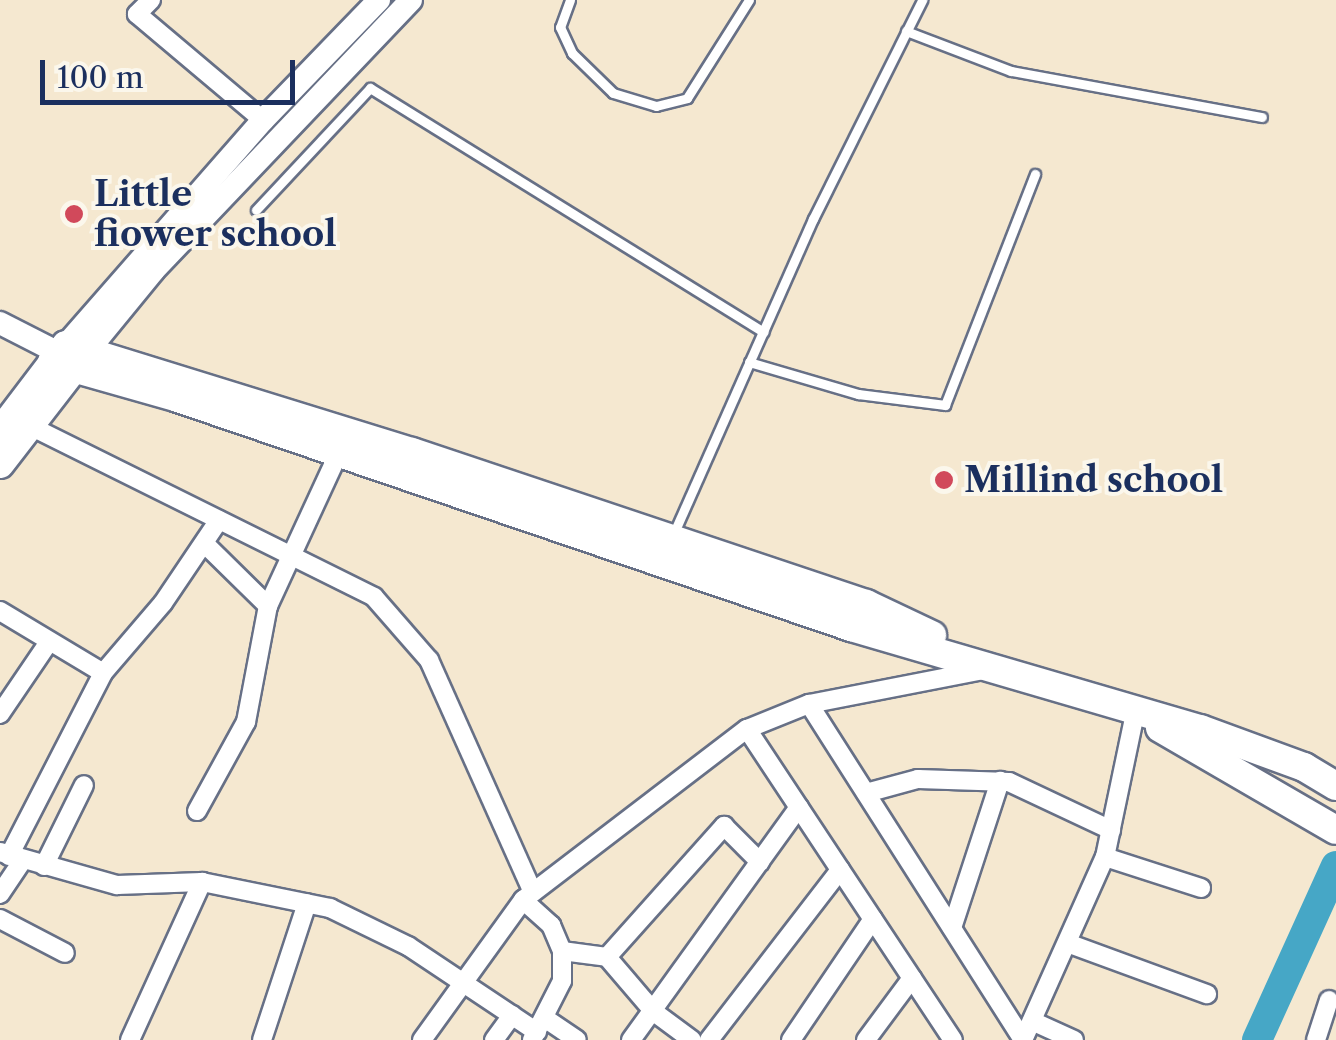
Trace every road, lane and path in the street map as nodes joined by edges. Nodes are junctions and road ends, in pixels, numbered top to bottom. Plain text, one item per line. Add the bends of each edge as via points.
1 (151, 0) edge
2 (379, 0) edge
3 (411, 0) edge
4 (570, 0) edge
5 (749, 0) edge
6 (922, 0) edge
7 (906, 31) junction
8 (1262, 117) dead end
9 (263, 120) junction
10 (1035, 174) dead end
11 (256, 210) dead end
12 (0, 323) edge
13 (763, 332) junction
14 (67, 357) junction
15 (749, 362) junction
16 (30, 426) junction
17 (0, 432) edge
18 (338, 452) junction
19 (0, 464) edge
20 (219, 520) junction
21 (204, 543) junction
22 (666, 550) junction
23 (293, 553) junction
24 (268, 606) junction
25 (0, 611) edge
26 (49, 642) junction
27 (999, 666) junction
28 (103, 674) junction
29 (809, 704) junction
30 (1123, 708) junction
31 (0, 714) edge
32 (748, 729) junction
33 (1000, 781) junction
34 (84, 785) dead end
35 (1336, 786) edge
36 (866, 793) junction
37 (799, 807) junction
38 (197, 811) dead end
39 (1111, 830) junction
40 (1336, 830) edge
41 (10, 856) edge
42 (1105, 857) junction
43 (760, 862) junction
44 (44, 866) junction
45 (840, 870) junction
46 (202, 882) junction
47 (1201, 888) dead end
48 (0, 894) edge
49 (528, 896) junction
50 (307, 903) junction
51 (0, 919) edge
52 (873, 920) junction
53 (952, 928) junction
54 (1070, 944) junction
55 (562, 951) junction
56 (65, 954) dead end
57 (607, 957) junction
58 (912, 978) junction
59 (461, 982) junction
60 (1207, 994) dead end
61 (1329, 1000) dead end
62 (654, 1012) junction
63 (512, 1015) junction
64 (1032, 1022) junction
65 (538, 1030) edge
66 (946, 1036) edge
67 (130, 1040) edge
68 (262, 1040) edge
69 (422, 1040) edge
70 (494, 1040) edge
71 (577, 1040) edge
72 (631, 1040) edge
73 (692, 1040) edge
74 (709, 1040) edge
75 (791, 1040) edge
76 (866, 1040) edge
77 (1023, 1040) edge
78 (1074, 1040) edge
79 (1316, 1040) edge

1 - 9 street via 137,14
2 - 9 street
3 - 14 street
4 - 5 lane via 560,27 572,54 613,93 656,106 688,98
6 - 7 lane
7 - 8 lane via 1011,71
7 - 13 lane
9 - 14 street
10 - 15 lane via 945,405 858,394
11 - 13 lane via 370,88
12 - 14 street
13 - 15 lane
14 - 16 main road
14 - 17 main road
14 - 18 main road
14 - 22 main road via 197,380
15 - 22 lane
16 - 19 main road
16 - 20 street
18 - 22 main road
18 - 23 street
20 - 21 street
20 - 23 street
21 - 24 street
21 - 28 street
22 - 27 main road via 851,627
23 - 24 street
23 - 49 street via 374,597 429,660
24 - 38 street via 246,722
25 - 26 street
26 - 28 street
26 - 31 street
27 - 29 street
27 - 30 main road
28 - 41 street
29 - 32 street
29 - 36 street
30 - 35 main road via 1310,771
30 - 39 street
30 - 40 main road
32 - 37 street
32 - 49 street
33 - 36 street via 918,780
33 - 39 street
33 - 53 street
34 - 44 street
36 - 53 street
37 - 43 street
37 - 45 street
39 - 42 street
41 - 44 street
41 - 48 street
42 - 47 street
42 - 54 street
43 - 57 street via 724,826
43 - 62 street
44 - 46 street via 117,885
45 - 52 street
45 - 74 street
46 - 50 street
46 - 67 street
49 - 55 street
49 - 59 street
50 - 59 street via 408,946
50 - 68 street
51 - 56 street
52 - 58 street
52 - 75 street
53 - 77 street
54 - 60 street
54 - 64 street
55 - 57 street
55 - 65 street via 562,981
57 - 62 street
58 - 66 street
58 - 76 street
59 - 63 street
59 - 69 street
61 - 79 street
62 - 72 street
62 - 73 street
63 - 65 street
63 - 70 street
64 - 77 street
64 - 78 street
65 - 71 street

